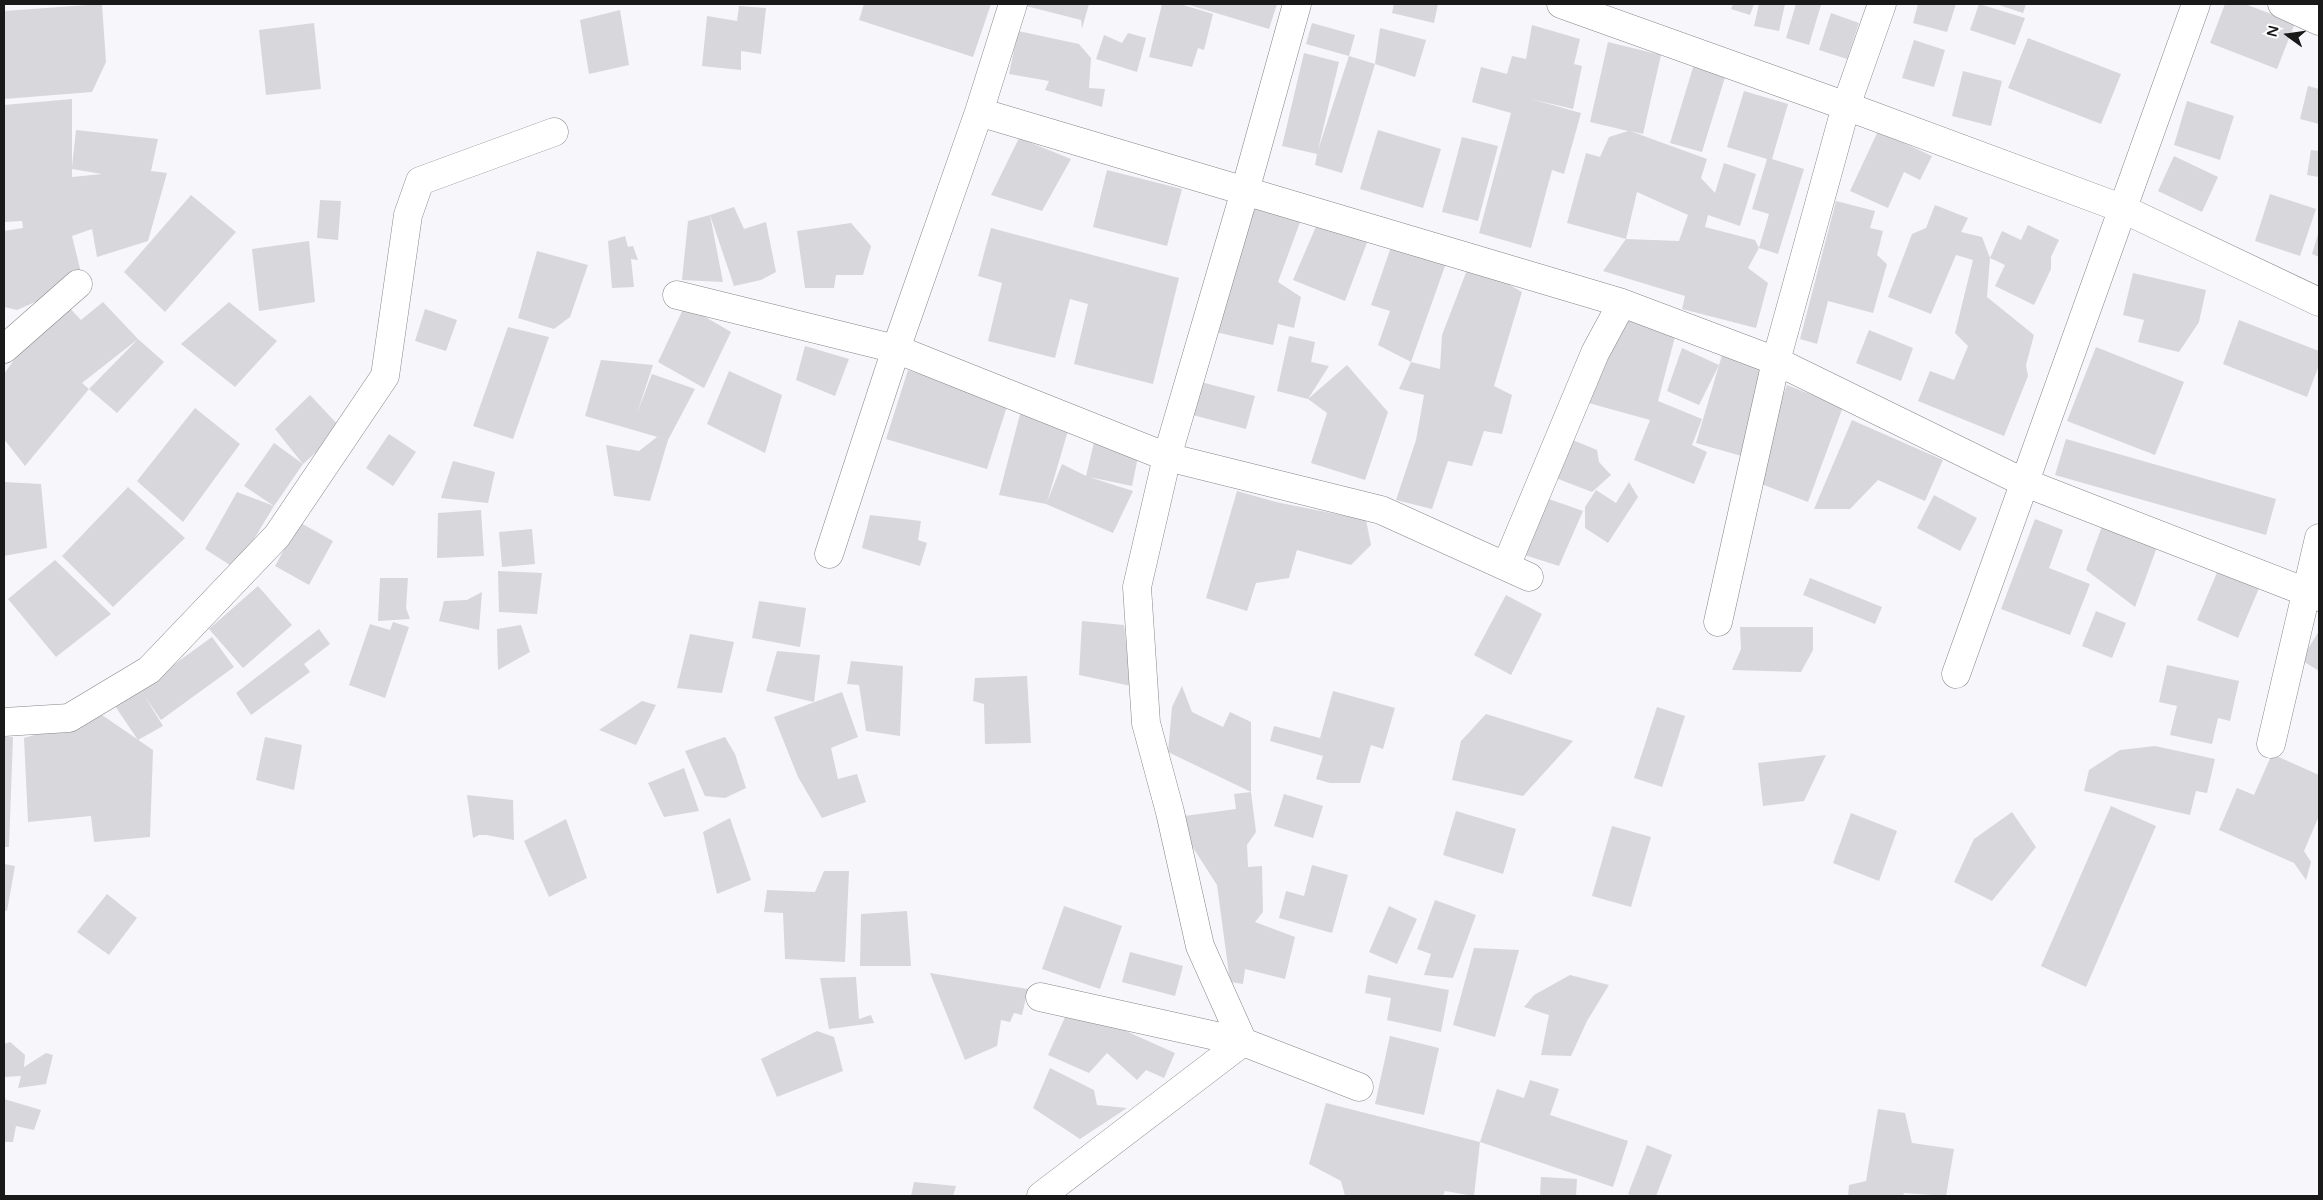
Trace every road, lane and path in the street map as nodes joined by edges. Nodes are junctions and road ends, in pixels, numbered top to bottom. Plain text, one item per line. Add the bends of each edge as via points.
1 (1013, 4) edge
2 (1297, 4) edge
3 (1561, 4) edge
4 (1882, 4) edge
5 (2196, 4) edge
6 (2282, 4) edge
7 (2319, 20) edge
8 (1846, 106) junction
9 (979, 112) junction
10 (554, 132) dead end
11 (1245, 191) junction
12 (2121, 208) junction
13 (78, 284) dead end
14 (678, 295) dead end
15 (2319, 302) edge
16 (1622, 303) junction
17 (4, 349) edge
18 (896, 349) junction
19 (1776, 361) junction
20 (1167, 457) junction
21 (2023, 482) junction
22 (2319, 538) edge
23 (830, 554) dead end
24 (2312, 595) edge
25 (1718, 622) dead end
26 (1956, 674) dead end
27 (4, 722) edge
28 (2271, 744) dead end
29 (1040, 997) dead end
30 (1243, 1042) junction
31 (1359, 1087) dead end
32 (1040, 1196) edge

1 - 9 street
2 - 11 street
3 - 8 street
4 - 8 street
5 - 12 street
6 - 7 street
8 - 12 street
8 - 19 street
9 - 11 street
9 - 18 street
10 - 27 street via 420,181 408,215 385,376 277,536 149,670 69,718
11 - 16 street
11 - 20 street
12 - 15 street
12 - 21 street
13 - 17 street
14 - 18 street
16 - 19 street
16 - 20 street via 1595,353 1517,572 1381,510
18 - 20 street
18 - 23 street
19 - 21 street
19 - 25 street
20 - 30 street via 1136,587 1146,723 1200,946
21 - 24 street
21 - 26 street
22 - 24 street
24 - 28 street
29 - 30 street
30 - 31 street
30 - 32 street

